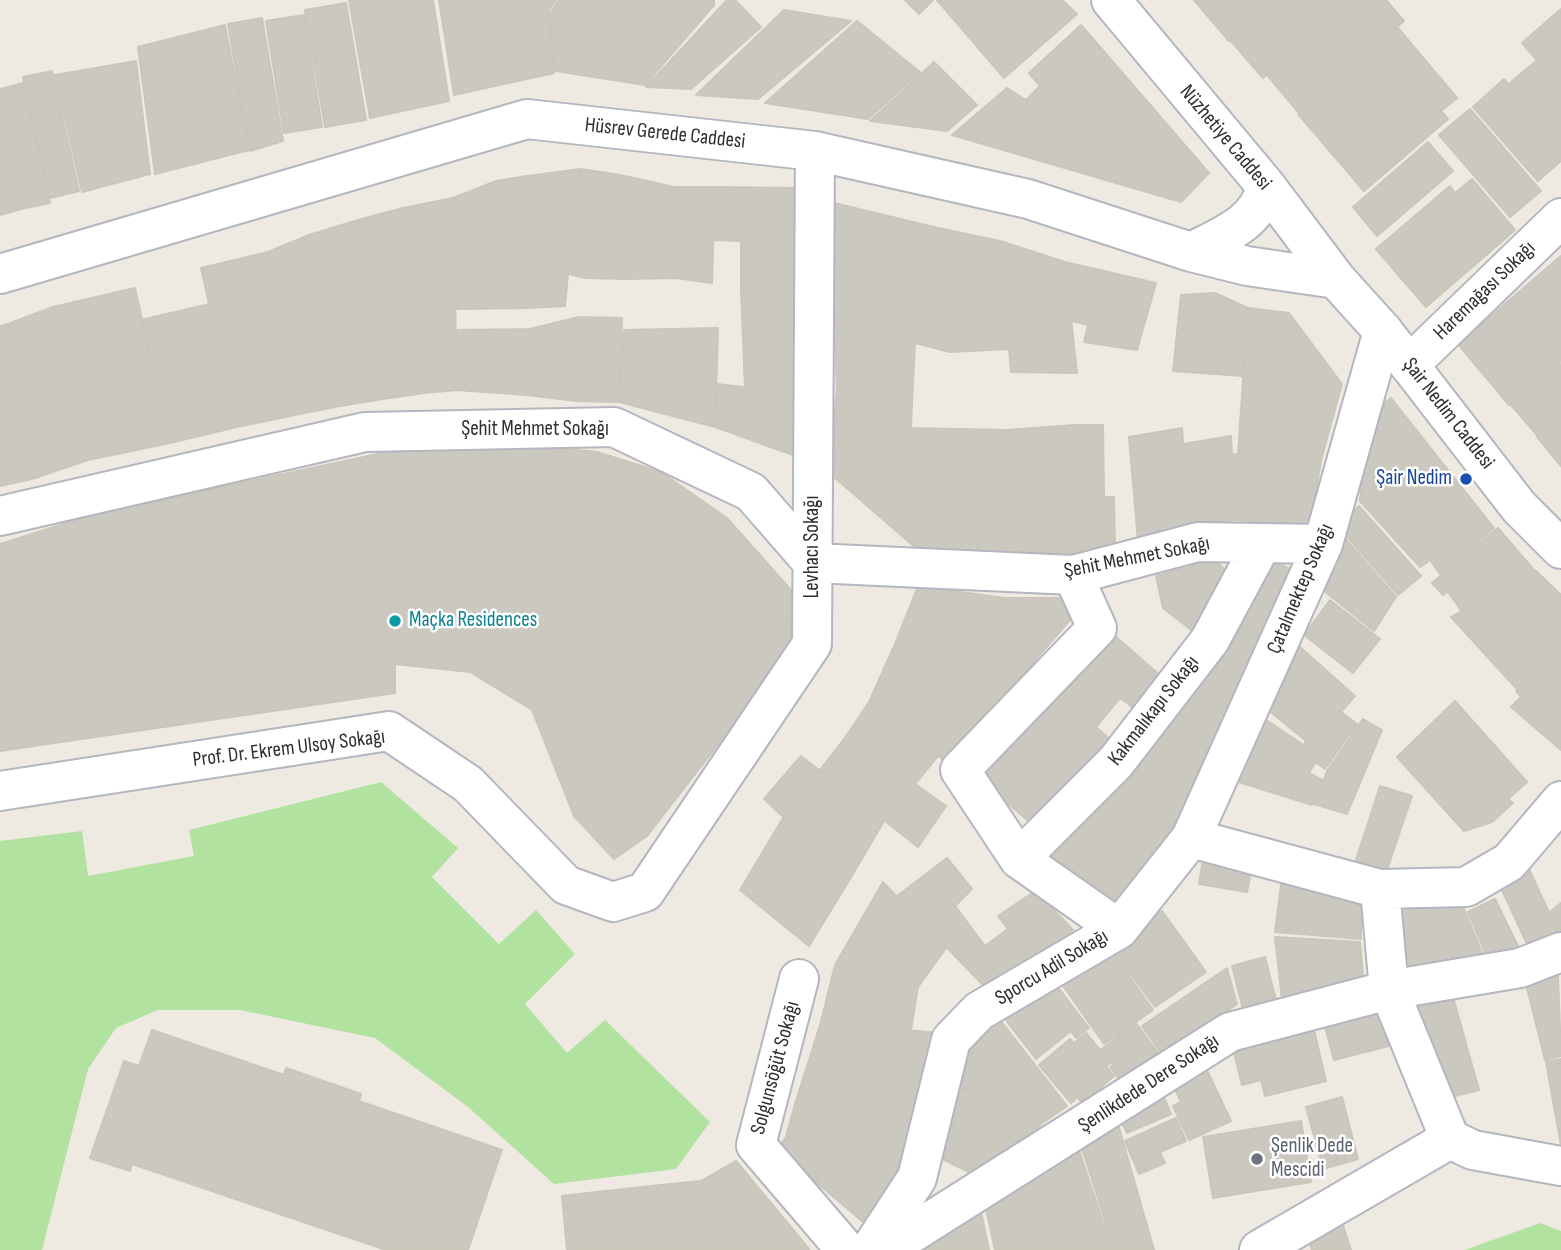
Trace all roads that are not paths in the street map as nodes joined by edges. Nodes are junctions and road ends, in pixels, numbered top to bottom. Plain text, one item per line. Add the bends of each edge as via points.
1 (1111, 0) edge
2 (815, 151) junction
3 (1266, 186) junction
4 (1561, 218) edge
5 (1191, 252) junction
6 (0, 274) edge
7 (1336, 279) junction
8 (1383, 331) junction
9 (1409, 365) junction
10 (0, 516) edge
11 (1262, 543) junction
12 (1323, 544) junction
13 (1561, 549) edge
14 (813, 563) junction
15 (1073, 575) junction
16 (0, 790) edge
17 (1561, 801) edge
18 (1191, 838) junction
19 (1019, 859) junction
20 (1380, 889) junction
21 (645, 892) joint
22 (1119, 929) junction
23 (1561, 952) edge
24 (799, 979) dead end
25 (1389, 990) junction
26 (1450, 1139) junction
27 (1561, 1166) edge
28 (846, 1250) edge
29 (870, 1250) edge
30 (885, 1250) edge
31 (1259, 1250) edge

1 - 3 street, Nüzhetiye Caddesi
2 - 5 street, Hüsrev Gerede Caddesi via 1027,199
2 - 6 street, Hüsrev Gerede Caddesi via 527,120
2 - 14 street, Levhacı Sokağı
3 - 5 street via 1262,205 1240,226
3 - 7 street, Nüzhetiye Caddesi
4 - 9 street, Haremağası Sokağı
5 - 7 street, Hüsrev Gerede Caddesi via 1247,266
7 - 8 street, Şair Nedim Caddesi
8 - 9 street, Şair Nedim Caddesi
8 - 12 street, Çatalmektep Sokağı
9 - 13 street, Şair Nedim Caddesi via 1519,507
10 - 14 street, Şehit Mehmet Sokağı via 365,432 614,427 751,492
11 - 12 street, Şehit Mehmet Sokağı
11 - 15 street, Şehit Mehmet Sokağı via 1198,542
11 - 19 street, Kakmalıkapı Sokağı via 1210,640 1116,762
12 - 18 street, Çatalmektep Sokağı
14 - 15 street, Şehit Mehmet Sokağı
14 - 21 street, Levhacı Sokağı via 812,644
15 - 19 street via 1097,628 960,770
16 - 21 street, Prof. Dr. Ekrem Ulsoy Sokağı via 389,732 468,784 566,885 613,902
17 - 20 street via 1509,862 1466,887
18 - 20 street
18 - 22 street, Sporcu Adil Sokağı
19 - 22 street
20 - 25 street
22 - 29 street, Sporcu Adil Sokağı via 979,1011 951,1040 917,1178
23 - 25 street, Şenlikdede Dere Sokağı via 1520,968
24 - 28 street, Solgunsöğüt Sokağı via 755,1145
25 - 26 street
25 - 30 street, Şenlikdede Dere Sokağı via 1230,1032
26 - 27 street via 1473,1150
26 - 31 street

